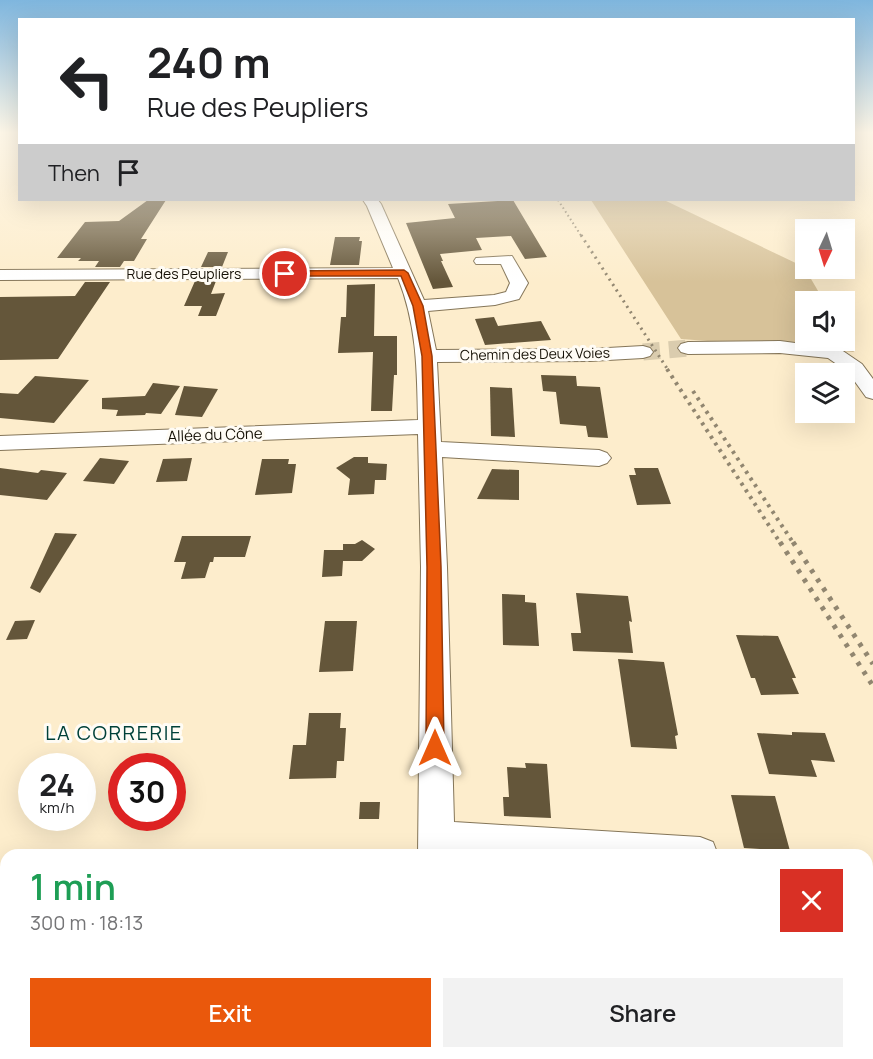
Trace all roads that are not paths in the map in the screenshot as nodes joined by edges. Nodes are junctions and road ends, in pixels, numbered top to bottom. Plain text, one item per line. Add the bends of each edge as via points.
1 (371, 201) edge
2 (482, 261) dead end
3 (404, 273) junction
4 (0, 275) edge
5 (418, 306) junction
6 (688, 348) tunnel mouth
7 (643, 351) tunnel mouth
8 (427, 356) junction
9 (873, 393) edge
10 (430, 438) junction
11 (0, 443) edge
12 (599, 458) dead end
13 (436, 847) edge
14 (502, 849) edge

1 - 3 street
2 - 5 street via 506,259 519,283 513,295
3 - 4 street, Rue des Peupliers
3 - 5 street
5 - 8 street
6 - 9 street via 780,347 833,353 855,368
7 - 8 street, Chemin des Deux Voies
8 - 10 street
10 - 11 street, Allée du Cône
10 - 12 street, Allée du Cône
10 - 13 street
13 - 14 street

